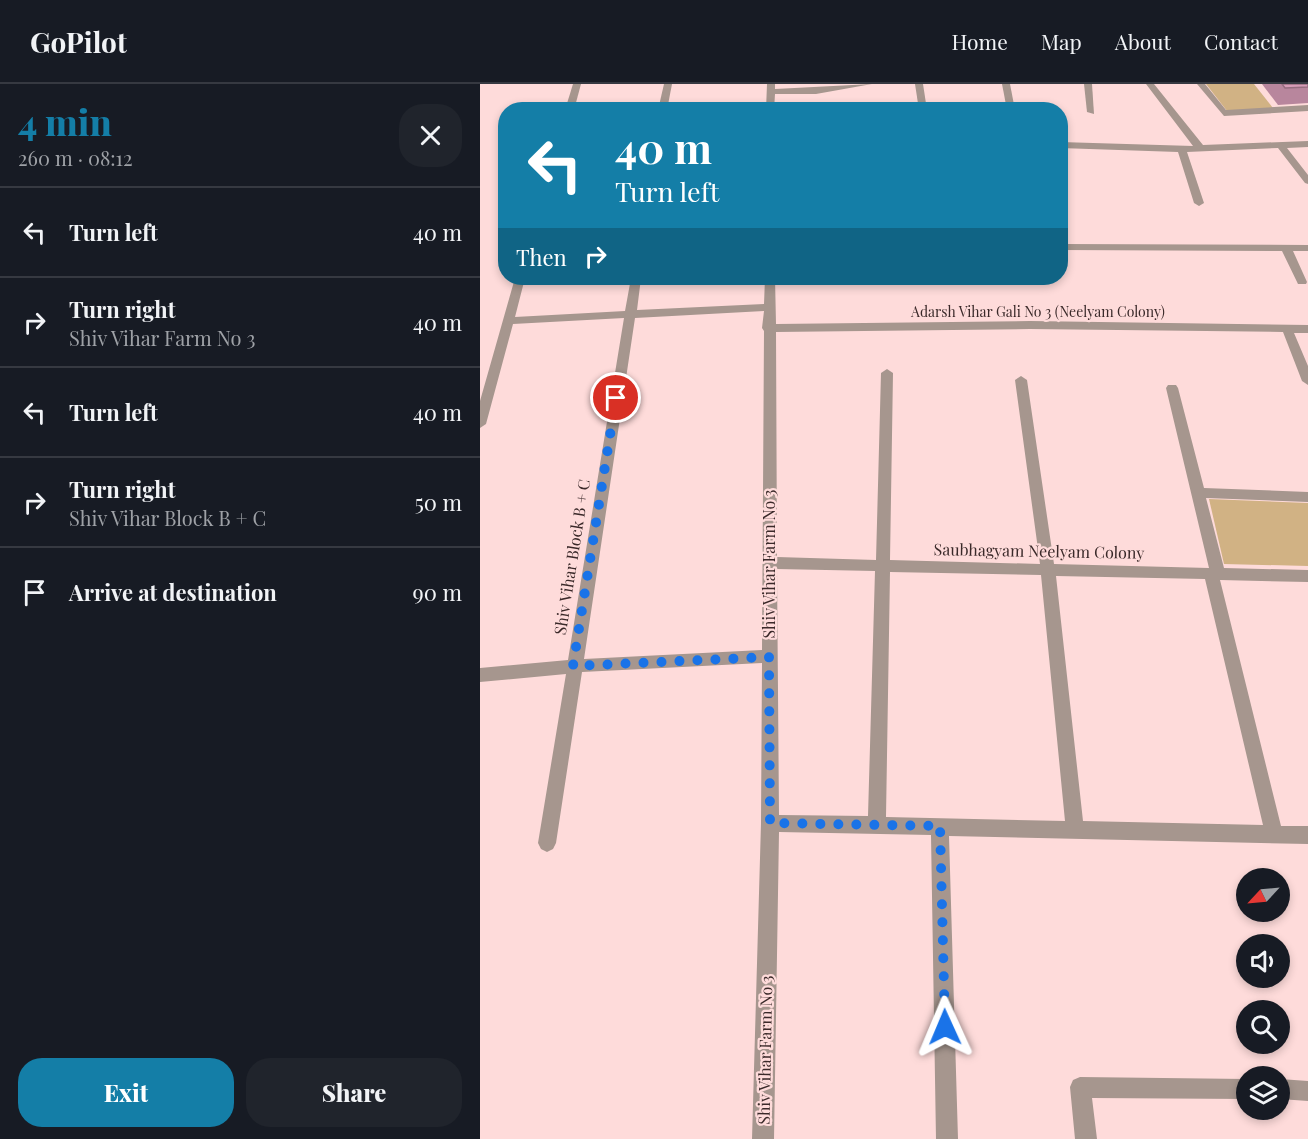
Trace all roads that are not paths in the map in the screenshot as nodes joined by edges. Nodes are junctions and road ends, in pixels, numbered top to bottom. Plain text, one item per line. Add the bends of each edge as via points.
1 (577, 84) edge
2 (668, 84) edge
3 (868, 84) edge
4 (919, 84) edge
5 (1006, 84) edge
6 (1088, 84) edge
7 (1150, 84) edge
8 (1201, 84) edge
9 (770, 88) edge
10 (571, 102) edge
11 (664, 102) edge
12 (922, 102) edge
13 (1009, 102) edge
14 (1308, 108) edge
15 (1091, 112) dead end
16 (1308, 144) edge
17 (1068, 145) edge
18 (1280, 145) junction
19 (1200, 148) junction
20 (1182, 149) junction
21 (1308, 181) edge
22 (1199, 203) dead end
23 (1068, 247) edge
24 (1286, 248) junction
25 (1308, 248) edge
26 (1302, 282) dead end
27 (518, 285) edge
28 (635, 285) edge
29 (770, 285) edge
30 (769, 307) junction
31 (630, 315) junction
32 (507, 321) junction
33 (768, 328) junction
34 (1287, 329) junction
35 (1308, 329) edge
36 (887, 373) dead end
37 (1022, 380) dead end
38 (1308, 381) edge
39 (1172, 388) dead end
40 (480, 424) edge
41 (1197, 493) junction
42 (1308, 497) edge
43 (769, 563) junction
44 (882, 565) junction
45 (1048, 570) junction
46 (1215, 573) junction
47 (1308, 576) edge
48 (769, 657) junction
49 (573, 666) junction
50 (480, 675) edge
51 (770, 823) junction
52 (877, 824) junction
53 (940, 826) junction
54 (1075, 829) junction
55 (1274, 834) junction
56 (1308, 835) edge
57 (547, 843) dead end
58 (1236, 1089) edge
59 (1290, 1090) edge
60 (1308, 1091) edge
61 (763, 1139) edge
62 (947, 1139) edge
63 (1086, 1139) edge

1 - 10 street
2 - 11 street
3 - 9 street via 816,90
4 - 12 street
5 - 13 street
6 - 15 street
7 - 19 street
8 - 14 street via 1224,113
16 - 18 street
17 - 20 street
18 - 19 street
18 - 21 street
19 - 20 street
20 - 22 street
23 - 24 street
24 - 25 street
24 - 26 street
27 - 32 street
28 - 31 street, Shiv Vihar Block B + C
29 - 30 street, Shiv Vihar Farm No 3
30 - 31 street
30 - 33 street, Shiv Vihar Farm No 3
31 - 32 street
31 - 49 street, Shiv Vihar Block B + C
32 - 40 street
33 - 34 street, Adarsh Vihar Gali No 3 (Neelyam Colony) via 1030,325
33 - 43 street, Shiv Vihar Farm No 3
34 - 35 street, Adarsh Vihar Gali No 3 (Neelyam Colony)
34 - 38 street
36 - 44 street
37 - 45 street
39 - 41 street
41 - 42 street
41 - 46 street
43 - 44 street, Saubhagyam Neelyam Colony
43 - 48 street, Shiv Vihar Farm No 3
44 - 45 street, Saubhagyam Neelyam Colony
44 - 52 street
45 - 46 street, Saubhagyam Neelyam Colony
45 - 54 street
46 - 47 street, Saubhagyam Neelyam Colony
46 - 55 street
48 - 49 street
48 - 51 street, Shiv Vihar Farm No 3
49 - 50 street
49 - 57 street, Shiv Vihar Block B + C
51 - 52 street
51 - 61 street, Shiv Vihar Farm No 3
52 - 53 street
53 - 54 street
53 - 62 street
54 - 55 street
55 - 56 street
58 - 63 street via 1080,1087
59 - 60 street

